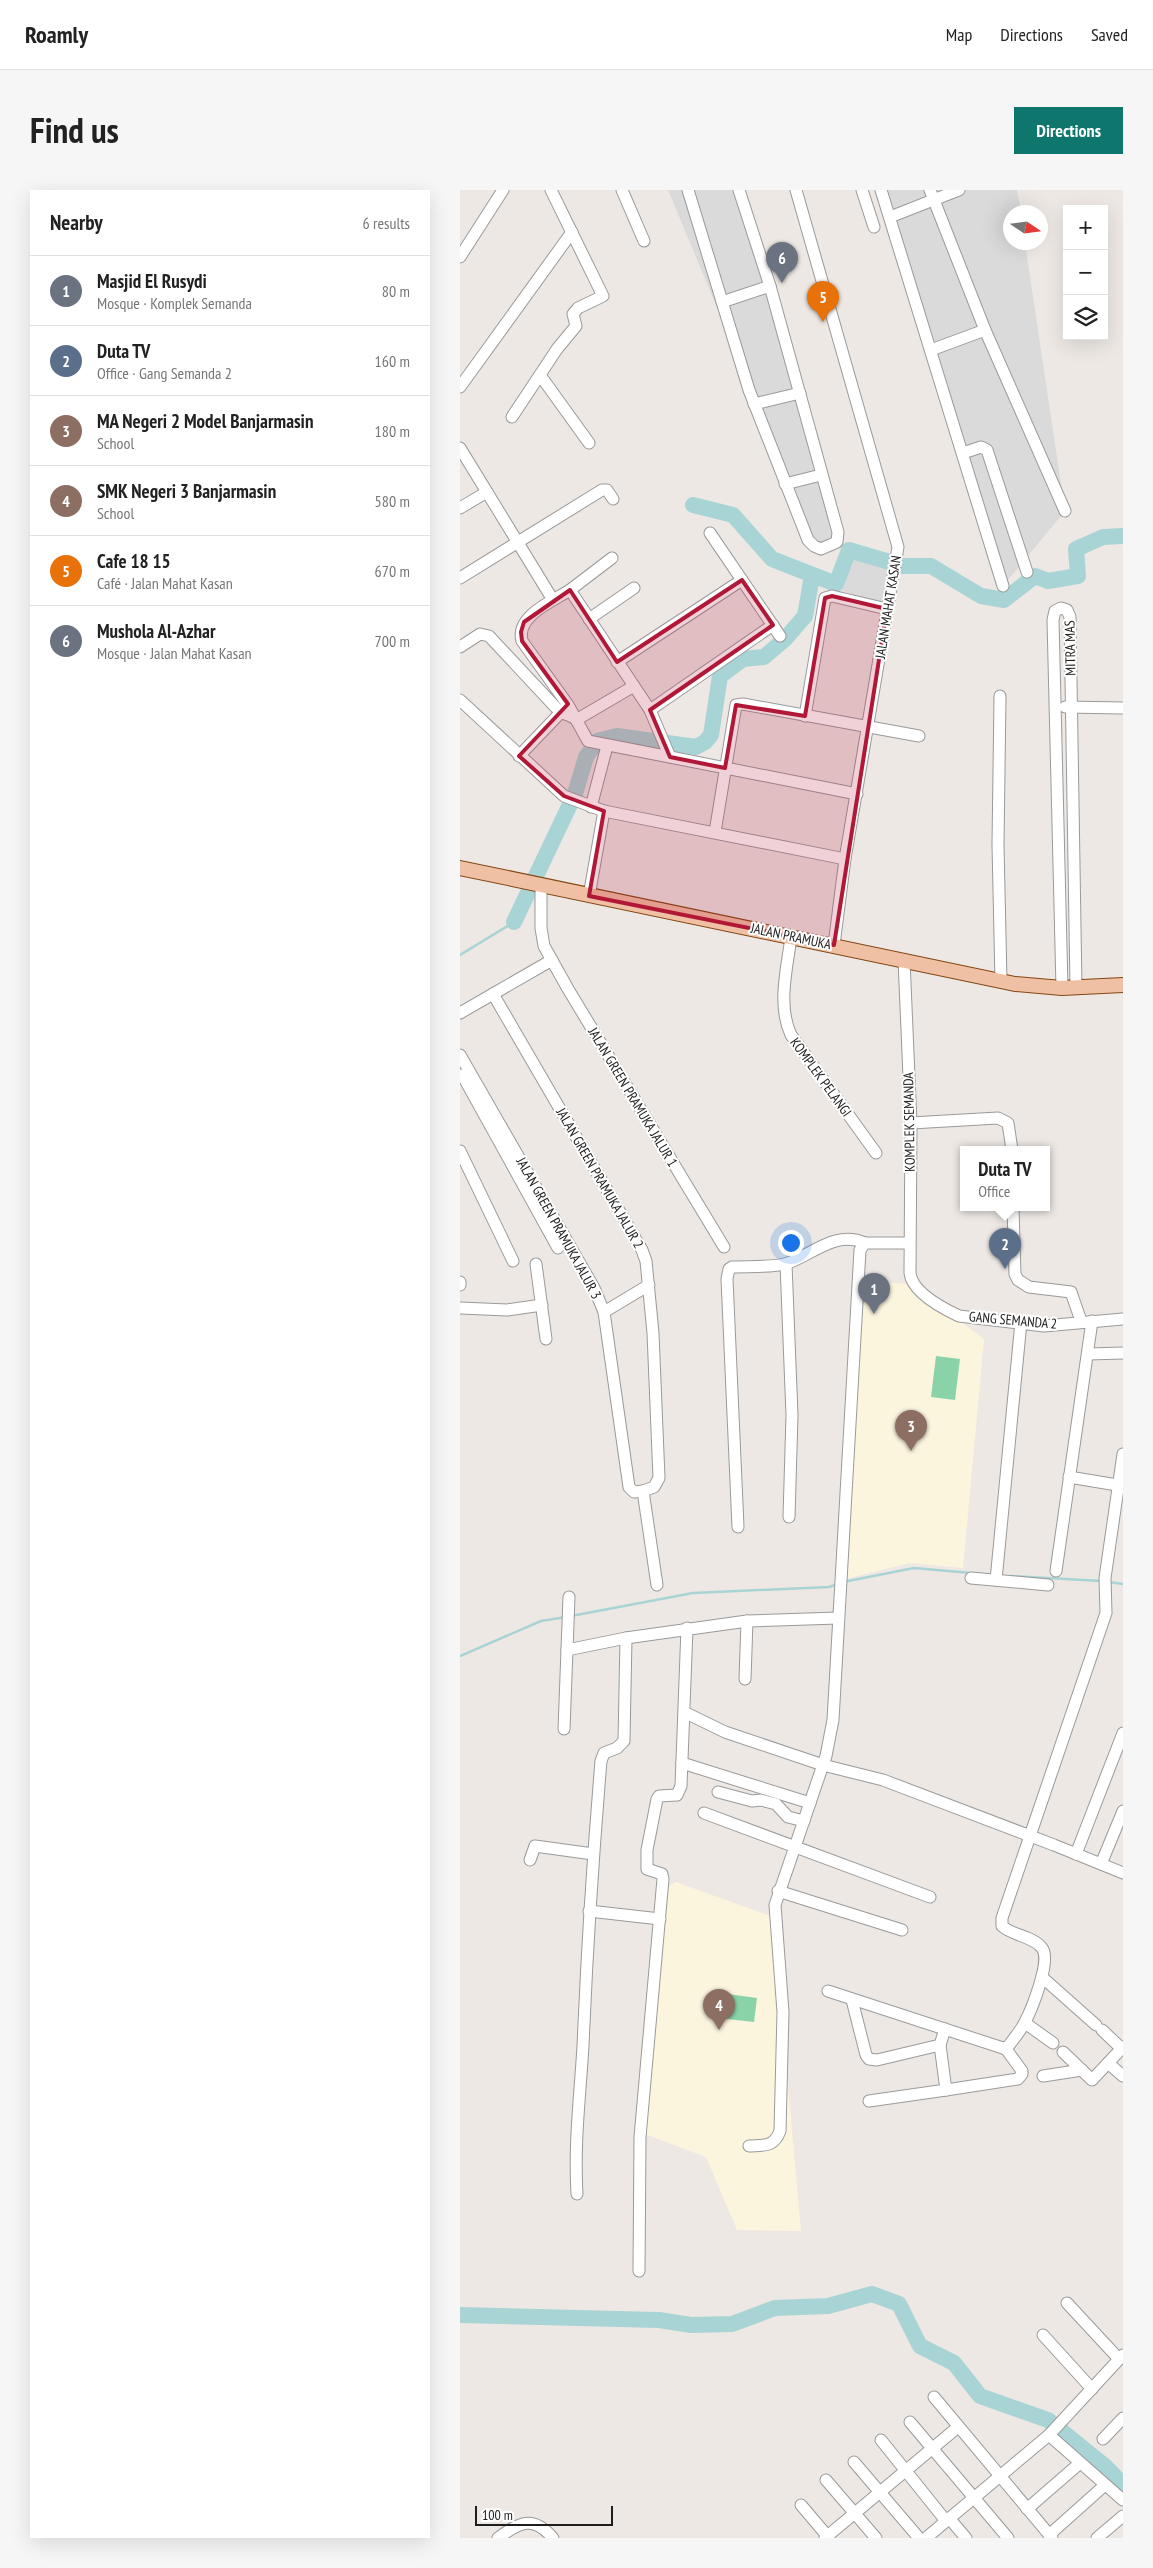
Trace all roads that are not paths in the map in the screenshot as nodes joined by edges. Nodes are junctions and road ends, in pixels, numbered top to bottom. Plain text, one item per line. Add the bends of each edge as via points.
1 (503, 190) edge
2 (551, 190) edge
3 (622, 190) edge
4 (688, 190) edge
5 (739, 190) edge
6 (796, 190) edge
7 (862, 190) edge
8 (881, 190) edge
9 (959, 190) edge
10 (932, 196) edge
11 (890, 218) junction
12 (874, 227) dead end
13 (572, 232) junction
14 (644, 241) dead end
15 (460, 257) edge
16 (770, 286) junction
17 (722, 302) junction
18 (985, 330) junction
19 (931, 350) junction
20 (540, 375) junction
21 (460, 387) edge
22 (800, 393) junction
23 (754, 404) junction
24 (512, 417) dead end
25 (589, 443) dead end
26 (460, 448) edge
27 (963, 453) junction
28 (821, 475) junction
29 (785, 484) junction
30 (486, 492) junction
31 (613, 499) dead end
32 (460, 508) edge
33 (1065, 511) dead end
34 (710, 532) dead end
35 (516, 543) junction
36 (612, 558) dead end
37 (1027, 572) dead end
38 (460, 578) edge
39 (742, 580) junction
40 (1004, 586) dead end
41 (634, 588) dead end
42 (570, 590) junction
43 (553, 600) junction
44 (887, 608) junction
45 (588, 619) junction
46 (773, 625) junction
47 (780, 636) dead end
48 (460, 647) edge
49 (617, 662) junction
50 (634, 686) junction
51 (1000, 696) dead end
52 (460, 700) edge
53 (1056, 706) junction
54 (1071, 707) junction
55 (564, 708) junction
56 (1123, 708) edge
57 (650, 710) junction
58 (806, 716) junction
59 (575, 719) junction
60 (868, 728) junction
61 (919, 736) dead end
62 (599, 744) junction
63 (667, 748) junction
64 (519, 756) junction
65 (725, 768) junction
66 (857, 794) junction
67 (586, 805) junction
68 (604, 811) junction
69 (1059, 821) junction
70 (1072, 821) junction
71 (715, 832) junction
72 (845, 859) junction
73 (460, 868) edge
74 (538, 885) junction
75 (589, 896) junction
76 (791, 936) junction
77 (834, 945) junction
78 (552, 960) junction
79 (904, 960) junction
80 (1001, 981) junction
81 (1123, 985) edge
82 (1062, 988) junction
83 (1076, 988) junction
84 (493, 994) junction
85 (460, 1013) edge
86 (460, 1055) edge
87 (460, 1076) edge
88 (911, 1123) junction
89 (1011, 1146) edge
90 (460, 1151) edge
91 (876, 1152) dead end
92 (1014, 1211) edge
93 (865, 1243) junction
94 (910, 1243) junction
95 (724, 1247) dead end
96 (558, 1248) dead end
97 (513, 1261) dead end
98 (536, 1264) dead end
99 (786, 1264) junction
100 (913, 1284) joint
101 (649, 1285) junction
102 (542, 1306) junction
103 (460, 1308) edge
104 (604, 1312) junction
105 (1123, 1320) edge
106 (1086, 1321) junction
107 (1021, 1322) junction
108 (546, 1339) dead end
109 (1123, 1353) edge
110 (1088, 1354) junction
111 (1123, 1454) edge
112 (1069, 1477) junction
113 (1117, 1485) junction
114 (643, 1491) junction
115 (789, 1517) dead end
116 (738, 1527) dead end
117 (1056, 1571) dead end
118 (997, 1576) junction
119 (971, 1578) dead end
120 (657, 1585) dead end
121 (1048, 1586) dead end
122 (569, 1597) dead end
123 (838, 1618) junction
124 (747, 1621) junction
125 (687, 1628) junction
126 (626, 1638) junction
127 (567, 1650) junction
128 (745, 1679) dead end
129 (686, 1714) junction
130 (564, 1729) dead end
131 (1123, 1733) edge
132 (682, 1763) junction
133 (823, 1765) junction
134 (718, 1792) dead end
135 (810, 1803) junction
136 (1123, 1811) edge
137 (704, 1813) dead end
138 (804, 1821) junction
139 (1031, 1836) junction
140 (794, 1848) junction
141 (593, 1854) junction
142 (1076, 1854) junction
143 (530, 1860) dead end
144 (1101, 1864) junction
145 (1123, 1874) edge
146 (778, 1891) junction
147 (930, 1897) dead end
148 (589, 1911) junction
149 (660, 1919) junction
150 (902, 1930) dead end
151 (1042, 1977) junction
152 (828, 1990) dead end
153 (852, 2000) junction
154 (1025, 2023) junction
155 (945, 2029) junction
156 (1053, 2043) dead end
157 (940, 2045) junction
158 (1122, 2048) edge
159 (1006, 2049) junction
160 (1064, 2052) dead end
161 (1108, 2063) junction
162 (1082, 2070) junction
163 (1043, 2076) dead end
164 (1123, 2076) edge
165 (946, 2090) junction
166 (869, 2101) dead end
167 (750, 2146) dead end
168 (577, 2194) dead end
169 (639, 2271) dead end
170 (1067, 2303) dead end
171 (1043, 2335) dead end
172 (1121, 2357) edge
173 (1092, 2389) junction
174 (934, 2397) dead end
175 (1123, 2418) edge
176 (910, 2422) dead end
177 (958, 2427) junction
178 (1052, 2432) junction
179 (1103, 2439) dead end
180 (882, 2440) dead end
181 (932, 2449) junction
182 (854, 2462) dead end
183 (1080, 2463) junction
184 (905, 2470) junction
185 (999, 2476) junction
186 (826, 2480) dead end
187 (1105, 2485) junction
188 (880, 2492) junction
189 (973, 2498) junction
190 (1123, 2500) edge
191 (801, 2505) dead end
192 (1027, 2509) junction
193 (855, 2513) junction
194 (1123, 2516) edge
195 (948, 2520) junction
196 (1050, 2536) edge
197 (827, 2537) edge
198 (498, 2538) edge
199 (554, 2538) edge
200 (876, 2538) edge
201 (919, 2538) edge
202 (926, 2538) edge
203 (966, 2538) edge
204 (1008, 2538) edge
205 (1097, 2538) edge

1 - 15 street
2 - 13 street
3 - 14 street
4 - 17 street
5 - 16 street
6 - 44 street, JALAN MAHAT KASAN via 897,541
7 - 12 street
8 - 11 street
9 - 10 street
10 - 11 street
10 - 18 street
11 - 19 street
13 - 20 street via 603,296 575,311 576,326
13 - 21 street
16 - 17 street
16 - 22 street
17 - 23 street
18 - 19 street
18 - 33 street
19 - 27 street
20 - 24 street
20 - 25 street
22 - 23 street
22 - 28 street
23 - 29 street
26 - 30 street
27 - 37 street via 982,447 987,450
27 - 40 street
28 - 29 street
28 - 29 street via 838,538 833,545 821,549 808,540
30 - 32 street
30 - 35 street
31 - 35 street via 607,490 602,490
34 - 39 street
35 - 38 street
35 - 43 street
36 - 42 street
39 - 46 street
39 - 49 street
41 - 45 street
42 - 43 street
42 - 45 street
43 - 55 street via 524,622 521,636
44 - 58 street via 832,596 825,598
44 - 60 street, JALAN MAHAT KASAN
45 - 49 street
46 - 47 street
46 - 57 street
48 - 55 street via 480,634 489,636
49 - 50 street
50 - 57 street
50 - 59 street
51 - 80 street via 998,845
52 - 64 street
53 - 54 street
53 - 54 street, MITRA MAS via 1053,620 1055,611 1061,608 1067,610 1070,617
53 - 69 street, MITRA MAS
54 - 56 street
54 - 70 street, MITRA MAS
55 - 59 street
55 - 64 street
57 - 63 street
58 - 60 street
58 - 65 street via 736,705
59 - 62 street via 584,736
60 - 61 street
60 - 66 street, JALAN MAHAT KASAN
62 - 63 street
62 - 67 street
63 - 65 street
64 - 67 street via 564,796
65 - 66 street
65 - 71 street
66 - 72 street, JALAN MAHAT KASAN
67 - 68 street
68 - 71 street
68 - 75 street
69 - 70 street
69 - 82 street, MITRA MAS
70 - 83 street, MITRA MAS
71 - 72 street
72 - 77 street, JALAN MAHAT KASAN
73 - 74 main road, JALAN PRAMUKA
74 - 75 main road, JALAN PRAMUKA
74 - 78 street, JALAN GREEN PRAMUKA JALUR 1 via 540,928 544,946
75 - 76 main road, JALAN PRAMUKA
76 - 77 main road, JALAN PRAMUKA
76 - 91 street, KOMPLEK PELANGI via 782,1011 786,1024 791,1036
77 - 79 main road, JALAN PRAMUKA
78 - 84 street
78 - 95 street, JALAN GREEN PRAMUKA JALUR 1
79 - 80 main road, JALAN PRAMUKA
79 - 88 street, KOMPLEK SEMANDA
80 - 82 main road, JALAN PRAMUKA
81 - 83 main road, JALAN PRAMUKA
82 - 83 main road, JALAN PRAMUKA
84 - 85 street
84 - 101 street, JALAN GREEN PRAMUKA JALUR 2 via 642,1250 649,1272
86 - 104 street, JALAN GREEN PRAMUKA JALUR 3 via 581,1264
87 - 96 street
88 - 89 street via 998,1118 1008,1122
88 - 94 street, KOMPLEK SEMANDA
90 - 97 street
92 - 106 street via 1015,1274 1018,1280 1029,1287 1071,1292
93 - 94 street
93 - 99 street via 842,1240
93 - 123 street via 860,1250 856,1285
94 - 100 street, KOMPLEK SEMANDA
98 - 102 street
99 - 115 street via 792,1415
99 - 116 street via 732,1267 728,1273
100 - 107 street, GANG SEMANDA 2 via 958,1316
101 - 104 street
101 - 114 street, JALAN GREEN PRAMUKA JALUR 2 via 659,1478 654,1487
102 - 103 street via 501,1310
102 - 108 street
104 - 114 street, JALAN GREEN PRAMUKA JALUR 3 via 629,1487 634,1492
105 - 106 street, GANG SEMANDA 2
106 - 107 street, GANG SEMANDA 2 via 1044,1326
106 - 110 street
107 - 118 street
109 - 110 street
110 - 112 street
111 - 113 street
112 - 113 street
112 - 117 street
113 - 139 street via 1104,1581 1106,1613
114 - 120 street
118 - 119 street
118 - 121 street
122 - 127 street
123 - 124 street
123 - 133 street via 833,1720
124 - 125 street
124 - 128 street
125 - 126 street
125 - 129 street
126 - 127 street
126 - 141 street via 625,1732 621,1745 604,1753 601,1761
127 - 130 street
129 - 132 street
129 - 133 street via 725,1732
131 - 142 street
132 - 135 street
132 - 149 street via 680,1793 657,1799 647,1850 647,1869 663,1875
133 - 135 street
133 - 139 street via 883,1780
134 - 138 street via 752,1802 761,1800 776,1804 788,1816
135 - 138 street
136 - 144 street
137 - 140 street
138 - 140 street
139 - 142 street
139 - 151 street via 1002,1924 1005,1929 1042,1947 1046,1957
140 - 146 street
140 - 147 street
141 - 143 street via 535,1846
141 - 148 street
142 - 144 street
144 - 145 street
146 - 150 street
146 - 167 street via 775,1912 782,1968 783,2012 780,2131 777,2140 770,2145
148 - 149 street
148 - 168 street via 576,2131
149 - 169 street via 640,2137
151 - 154 street
151 - 158 street
152 - 153 street
153 - 155 street
153 - 157 street via 869,2059 877,2060
154 - 156 street
154 - 159 street
155 - 157 street
155 - 159 street
157 - 165 street
158 - 161 street
159 - 165 street via 1022,2070 1018,2079
160 - 162 street
161 - 162 street via 1092,2080
161 - 164 street
162 - 163 street
165 - 166 street
170 - 172 street
171 - 173 street
172 - 173 street
173 - 178 street
174 - 177 street
175 - 179 street
176 - 181 street
177 - 181 street
177 - 185 street
178 - 183 street
178 - 185 street
180 - 184 street
181 - 184 street
181 - 189 street
182 - 188 street
183 - 187 street
183 - 192 street
184 - 188 street
184 - 195 street
185 - 189 street
185 - 192 street
186 - 193 street
187 - 190 street
187 - 196 street
188 - 193 street
188 - 201 street
189 - 195 street
189 - 204 street
191 - 197 street
192 - 196 street
193 - 197 street
193 - 200 street
194 - 205 street
195 - 202 street
195 - 203 street
198 - 199 street via 516,2525 527,2523 546,2530

